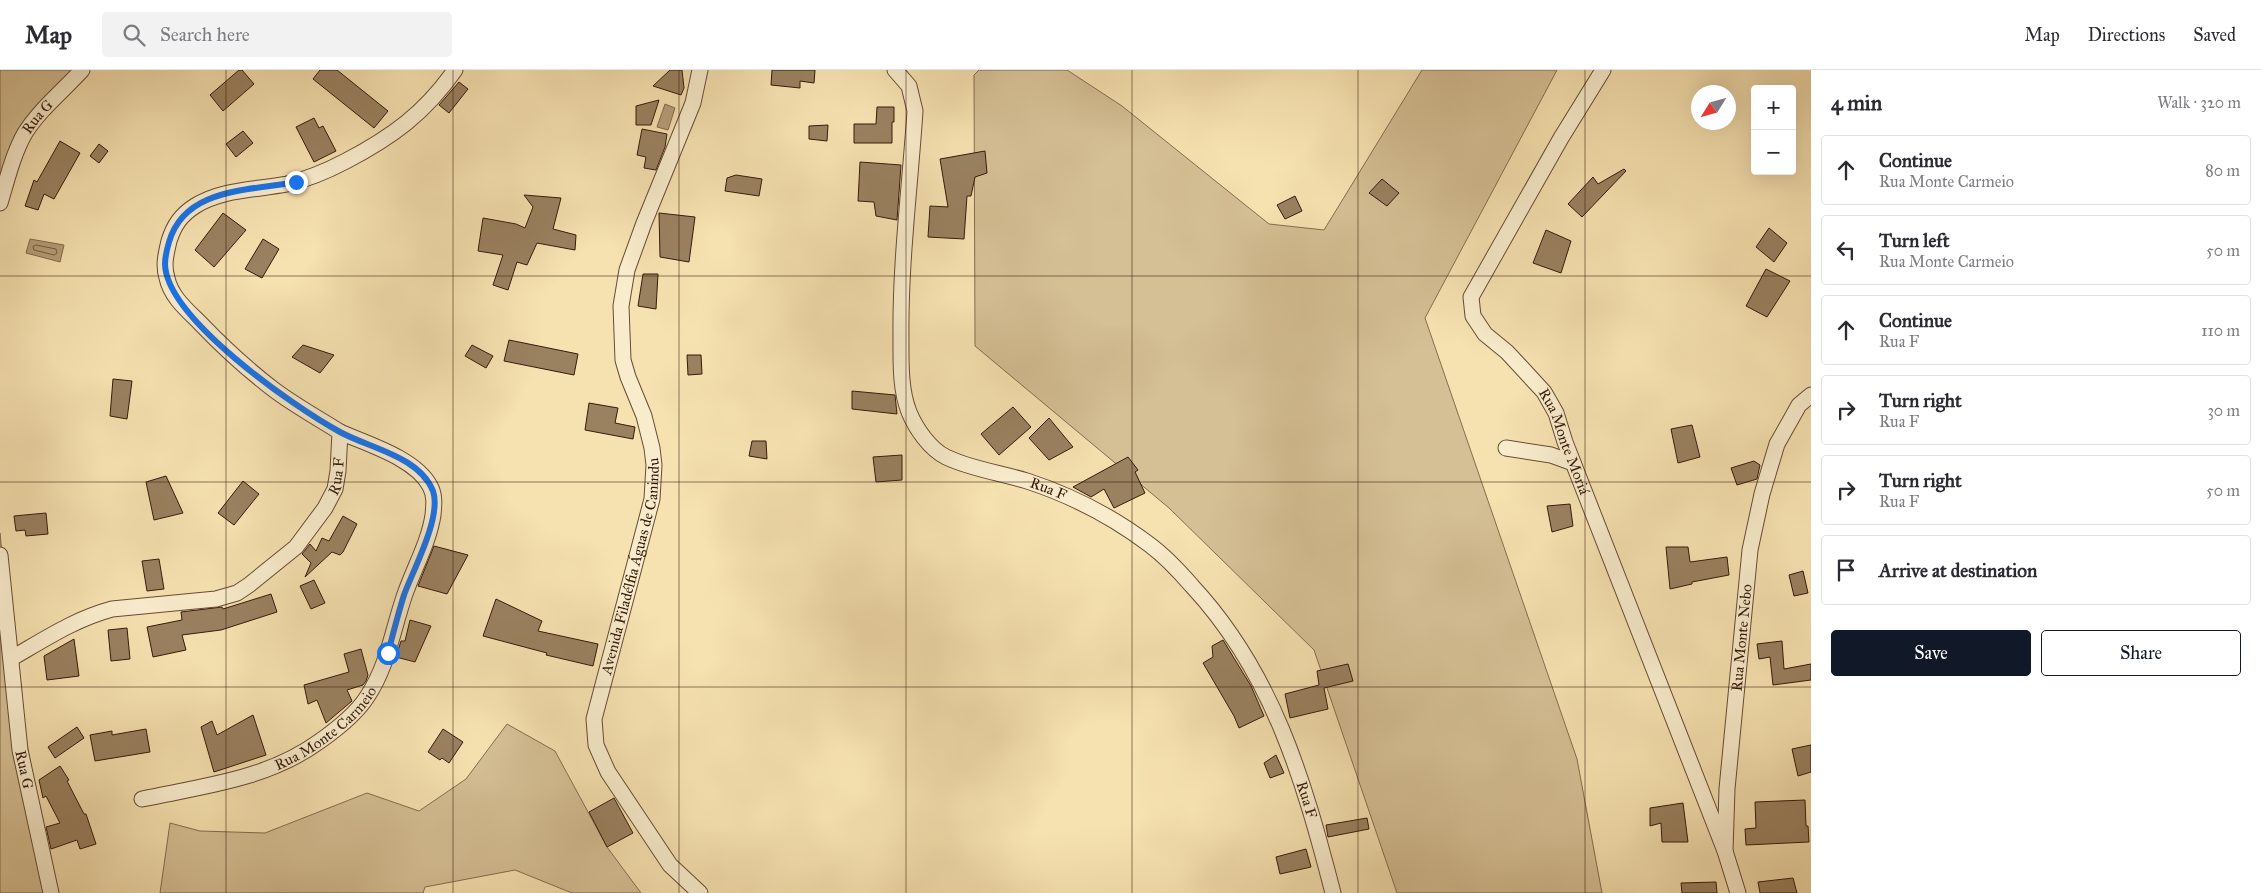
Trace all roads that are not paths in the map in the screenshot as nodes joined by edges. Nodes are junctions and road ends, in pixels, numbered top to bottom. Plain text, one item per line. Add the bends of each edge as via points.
1 (82, 70) edge
2 (455, 70) edge
3 (700, 70) edge
4 (895, 70) edge
5 (1603, 70) edge
6 (0, 203) edge
7 (1811, 395) edge
8 (340, 432) junction
9 (1506, 448) dead end
10 (1573, 463) junction
11 (0, 555) edge
12 (12, 658) junction
13 (142, 799) dead end
14 (1725, 851) junction
15 (51, 893) edge
16 (700, 893) edge
17 (1333, 893) edge
18 (1738, 893) edge

1 - 6 street, Rua G via 49,103 25,134 14,157
2 - 8 street via 444,87 410,122 384,141 322,173 296,182 212,197 184,214 173,228 165,267 167,279 181,304 218,342 274,390
3 - 16 street, Avenida Filadélfia Águas de Canindu via 693,103 627,270 621,306 623,360 649,432 654,465 652,500 594,719 596,745 608,772 670,865
4 - 17 street, Rua F via 909,86 915,111 901,322 902,373 909,412 929,445 945,457 1031,483 1122,525 1173,564 1210,604 1241,649 1280,721 1292,750
5 - 10 street, Rua Monte Moriá via 1471,297 1473,316 1485,334 1507,352 1544,392 1556,413
7 - 14 street, Rua Monte Nebo via 1800,405 1777,444 1752,540
8 - 12 street, Rua F via 335,489 325,508 296,547 238,593 216,599 98,613 77,620
8 - 13 street, Rua Monte Carmeio via 402,460 422,476 434,493 433,517 404,595 388,653 367,697 349,718 321,741 289,761 248,776
9 - 10 street via 1550,455
10 - 14 street, Rua Monte Moriá
11 - 12 street, Rua G
12 - 15 street, Rua G via 20,750
14 - 18 street, Rua Monte Nebo

